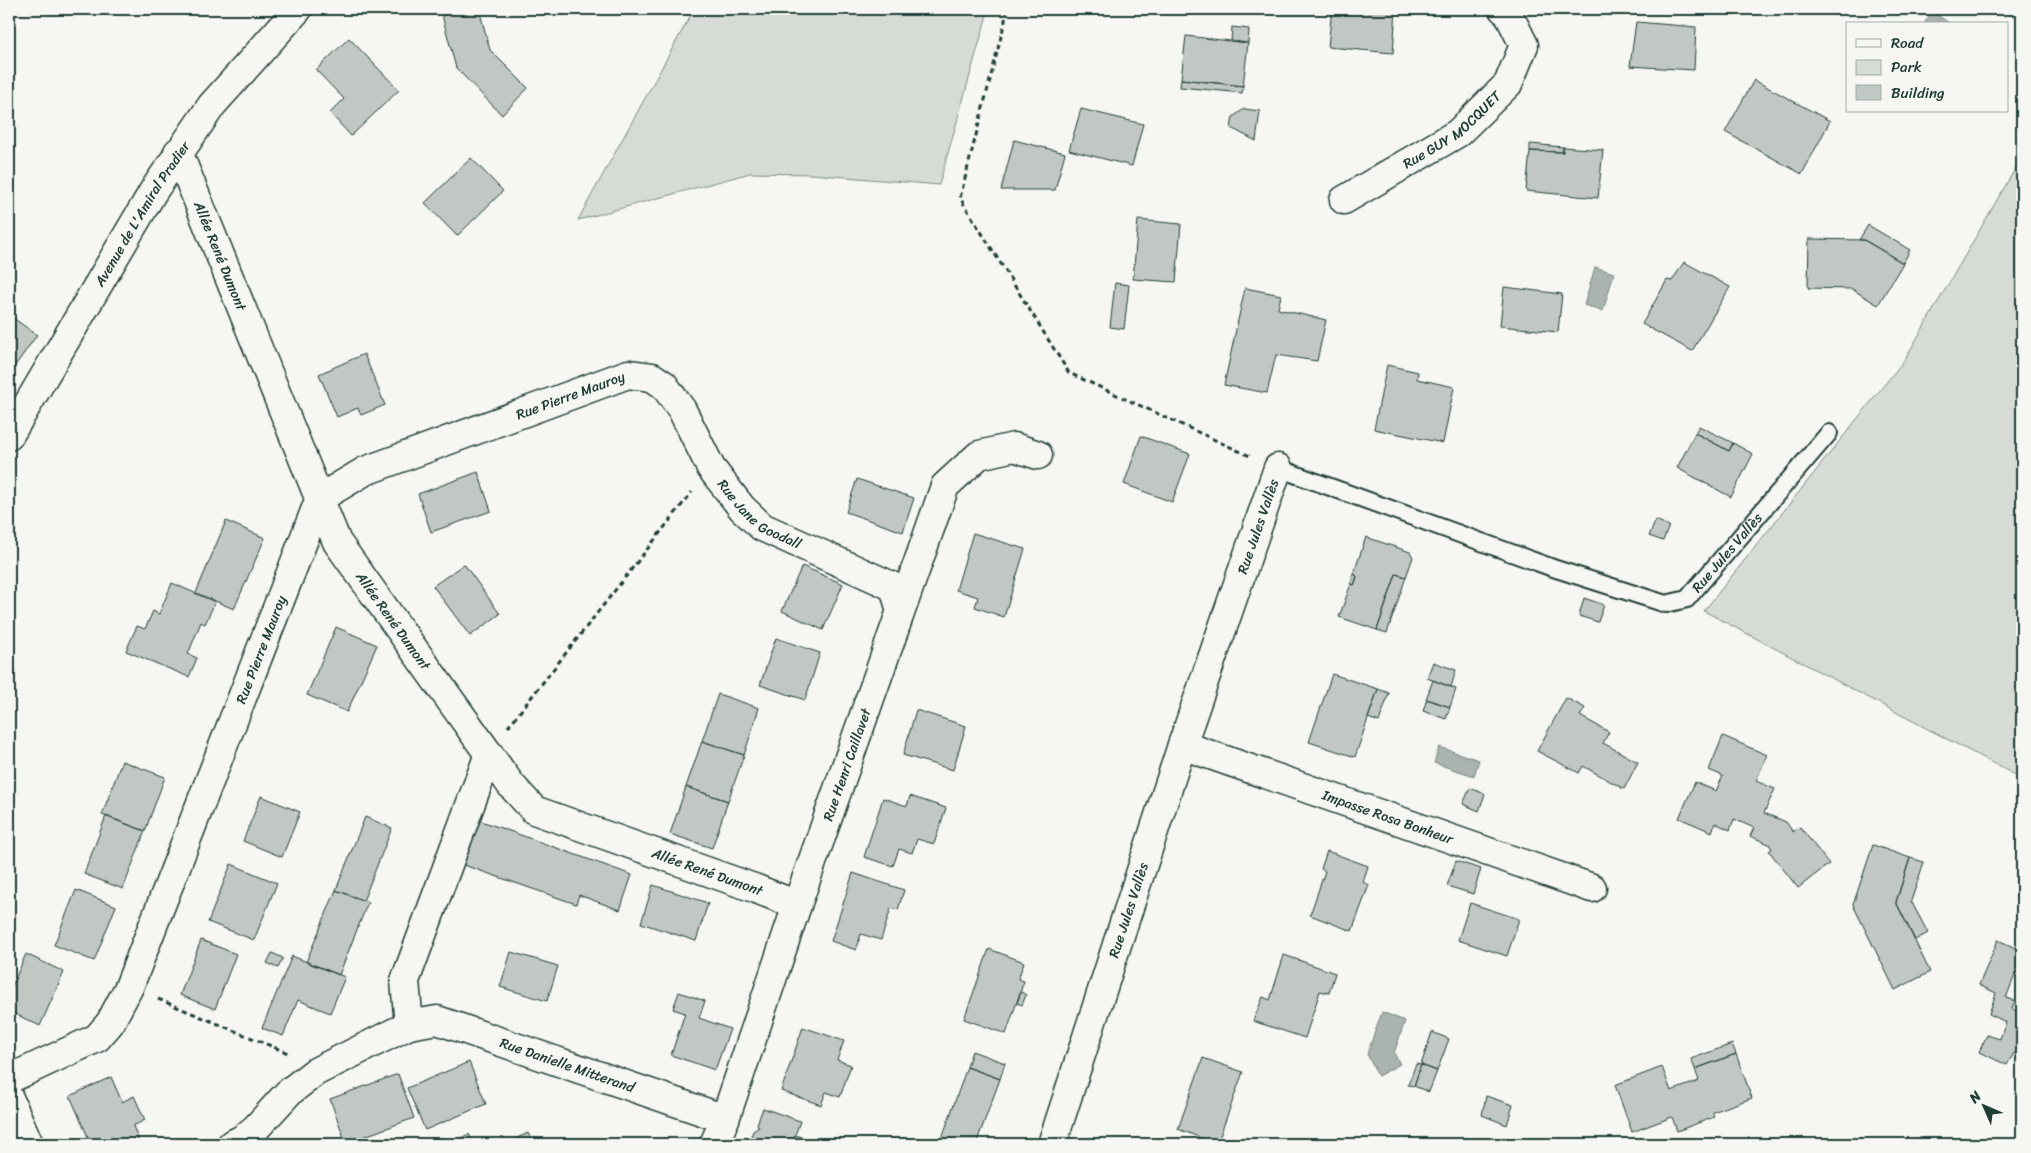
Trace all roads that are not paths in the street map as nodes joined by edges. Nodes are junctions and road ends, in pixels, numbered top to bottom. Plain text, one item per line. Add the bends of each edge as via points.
1 (298, 9) edge
2 (1502, 9) edge
3 (178, 152) junction
4 (1344, 200) dead end
5 (652, 377) joint
6 (1829, 433) dead end
7 (9, 436) edge
8 (1038, 455) dead end
9 (1278, 468) joint
10 (320, 498) junction
11 (900, 608) junction
12 (1182, 745) junction
13 (489, 754) junction
14 (1592, 888) dead end
15 (797, 905) junction
16 (409, 1025) junction
17 (9, 1079) edge
18 (9, 1098) edge
19 (725, 1119) junction
20 (30, 1144) edge
21 (232, 1144) edge
22 (714, 1144) edge
23 (1052, 1144) edge

1 - 3 street, Avenue de L'Amiral Pradier via 212,105
2 - 4 street, Rue GUY MOCQUET via 1508,14 1524,45 1508,84 1458,133
3 - 7 street, Avenue de L'Amiral Pradier
3 - 10 street, Allée René Dumont
5 - 10 street, Rue Pierre Mauroy via 628,374 365,471
5 - 11 street, Rue Jane Goodall via 664,385 682,410 710,468 762,527 894,587
6 - 9 lane, Rue Jules Vallès via 1687,599 1666,604 1553,568
8 - 11 street, Rue Henri Caillavet via 1014,447 980,455 945,486
9 - 12 street, Rue Jules Vallès
10 - 13 street, Allée René Dumont via 337,542
10 - 17 street, Rue Pierre Mauroy via 129,987 110,1023 97,1038
11 - 15 street, Rue Henri Caillavet
12 - 14 street, Impasse Rosa Bonheur
12 - 23 street, Rue Jules Vallès
13 - 15 street, Allée René Dumont via 534,810
13 - 16 street via 405,980
15 - 19 street, Rue Henri Caillavet
16 - 19 street, Rue Danielle Mitterand via 437,1020
16 - 21 street, Rue Danielle Mitterand via 315,1072 288,1093 256,1128
18 - 20 street
19 - 22 street, Rue Henri Caillavet

